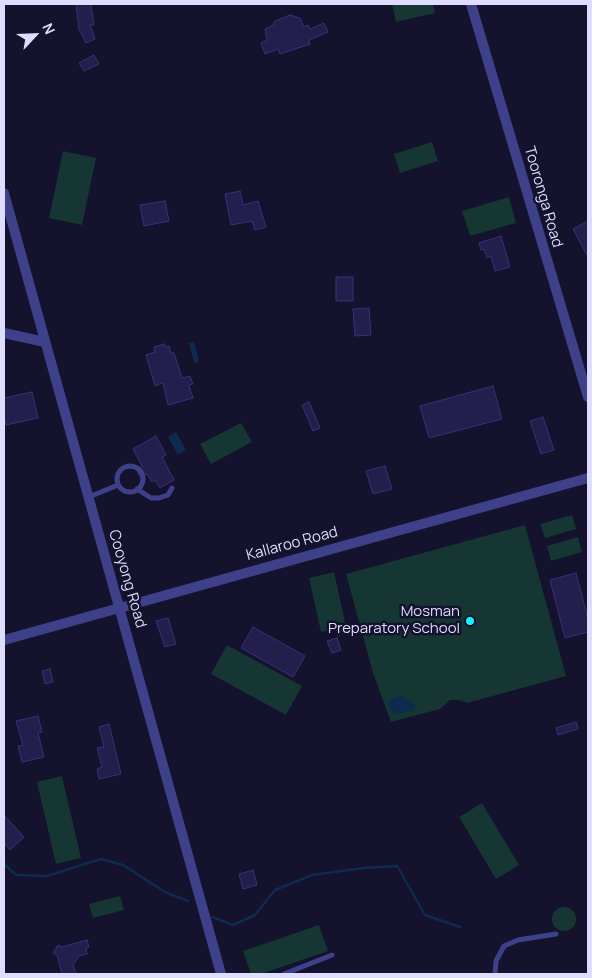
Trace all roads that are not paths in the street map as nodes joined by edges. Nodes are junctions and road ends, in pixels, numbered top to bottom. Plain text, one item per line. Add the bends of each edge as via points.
1 (471, 4) edge
2 (4, 193) edge
3 (4, 333) edge
4 (45, 342) junction
5 (588, 397) edge
6 (588, 478) edge
7 (118, 485) junction
8 (172, 488) dead end
9 (137, 489) junction
10 (88, 497) junction
11 (119, 608) junction
12 (4, 640) edge
13 (556, 934) dead end
14 (332, 956) dead end
15 (221, 974) edge
16 (284, 974) edge
17 (495, 974) edge

1 - 5 street, Tooronga Road
2 - 4 street, Cooyong Road
3 - 4 street
4 - 10 street, Cooyong Road
6 - 11 street, Kallaroo Road
7 - 9 lane via 125,491
7 - 9 lane via 116,478 121,469 132,466 142,476
7 - 10 lane
8 - 9 lane via 168,495 159,498 151,498
10 - 11 street, Cooyong Road
11 - 12 street, Kallaroo Road
11 - 15 street, Cooyong Road
13 - 17 lane via 518,940 504,946 496,961
14 - 16 lane

